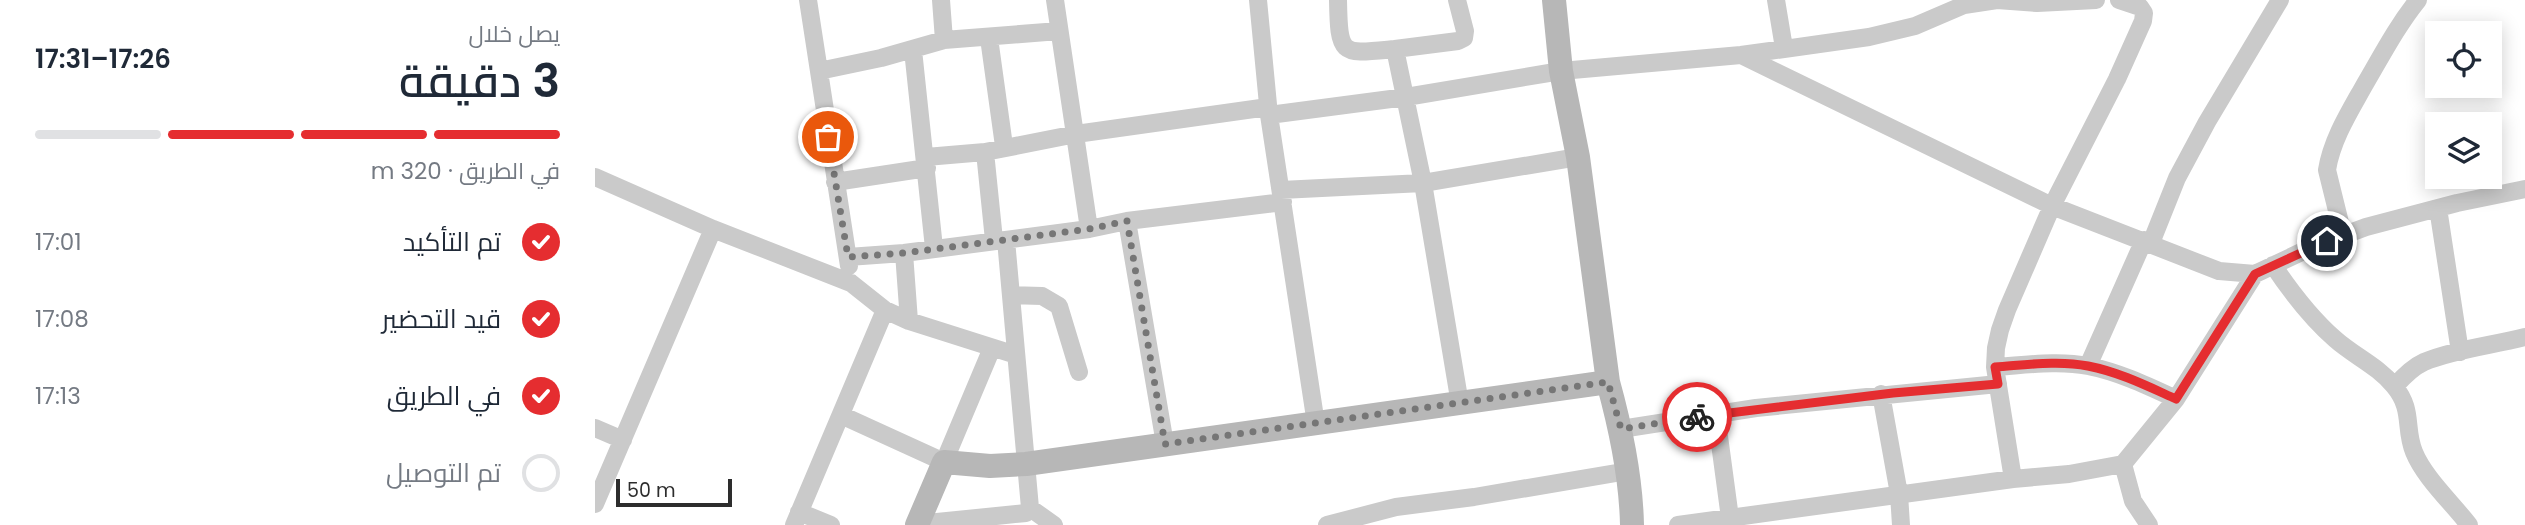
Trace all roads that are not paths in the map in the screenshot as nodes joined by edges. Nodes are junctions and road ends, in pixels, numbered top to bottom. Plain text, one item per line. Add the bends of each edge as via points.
1 (808, 0) edge
2 (941, 0) edge
3 (1055, 0) edge
4 (1258, 0) edge
5 (1338, 0) edge
6 (1457, 0) edge
7 (1554, 0) edge
8 (1776, 0) edge
9 (2096, 0) edge
10 (2119, 0) edge
11 (2280, 0) edge
12 (2416, 1) edge
13 (1954, 5) edge
14 (1059, 32) junction
15 (989, 38) junction
16 (944, 40) junction
17 (1784, 48) junction
18 (1395, 49) junction
19 (913, 50) junction
20 (1741, 55) junction
21 (819, 71) junction
22 (1561, 71) junction
23 (1406, 97) junction
24 (1269, 111) junction
25 (1076, 134) junction
26 (1005, 146) junction
27 (985, 152) junction
28 (1578, 157) junction
29 (926, 162) junction
30 (595, 177) edge
31 (835, 182) junction
32 (1423, 183) junction
33 (2525, 189) edge
34 (1282, 196) junction
35 (2052, 206) junction
36 (2438, 208) junction
37 (1127, 221) junction
38 (713, 229) junction
39 (1089, 229) junction
40 (2343, 235) junction
41 (1000, 240) junction
42 (2148, 242) junction
43 (934, 248) junction
44 (904, 253) junction
45 (848, 257) junction
46 (2273, 265) junction
47 (2255, 274) junction
48 (851, 283) junction
49 (1012, 295) junction
50 (885, 310) junction
51 (909, 321) junction
52 (2525, 337) edge
53 (992, 348) junction
54 (2460, 352) junction
55 (1016, 355) junction
56 (2088, 366) junction
57 (1079, 372) dead end
58 (1997, 375) junction
59 (1608, 382) junction
60 (2395, 386) junction
61 (1881, 394) junction
62 (2176, 399) junction
63 (1460, 404) junction
64 (1716, 414) junction
65 (841, 415) junction
66 (1316, 424) junction
67 (595, 428) edge
68 (1621, 429) junction
69 (623, 440) junction
70 (1165, 444) junction
71 (944, 463) junction
72 (1026, 464) junction
73 (2123, 464) junction
74 (1628, 471) junction
75 (2013, 479) junction
76 (1899, 494) junction
77 (595, 504) edge
78 (1030, 508) junction
79 (1789, 517) edge
80 (1730, 518) junction
81 (797, 519) edge
82 (925, 524) edge
83 (831, 525) edge
84 (1053, 525) edge
85 (1328, 525) edge
86 (1632, 525) edge
87 (1680, 525) edge
88 (1901, 525) edge
89 (2149, 525) edge
90 (2469, 525) edge

1 - 21 street
2 - 16 street
3 - 14 street
4 - 24 street
5 - 18 street via 1346,50
6 - 18 street via 1464,37
7 - 22 street
8 - 17 street
9 - 13 street
10 - 35 street via 2140,7 2143,21
11 - 42 street via 2207,122
12 - 40 street via 2345,121 2329,159 2327,170
13 - 17 street via 1915,26
14 - 15 street
14 - 25 street
15 - 16 street
15 - 26 street
16 - 19 street
17 - 20 street
18 - 23 street
19 - 21 street
19 - 29 street
20 - 22 street
20 - 35 street
21 - 31 street
22 - 23 street
22 - 28 street
23 - 24 street
23 - 32 street
24 - 25 street
24 - 34 street
25 - 26 street
25 - 39 street
26 - 27 street
27 - 29 street
27 - 41 street
28 - 32 street
28 - 59 street
29 - 31 street
29 - 43 street
30 - 38 street
31 - 45 street
32 - 34 street
32 - 63 street
33 - 36 street
34 - 37 street
34 - 66 street
35 - 42 street
35 - 58 street via 2007,310 1996,348
36 - 40 street
36 - 54 street
37 - 39 street
37 - 70 street
38 - 48 street
38 - 69 street
39 - 41 street
40 - 46 street
41 - 43 street
41 - 49 street
42 - 47 street via 2219,271
42 - 56 street
43 - 44 street
44 - 45 street
44 - 51 street
45 - 48 street
46 - 47 street
46 - 60 street via 2336,340
47 - 62 street
48 - 50 street
49 - 55 street
49 - 57 street via 1042,296 1059,306
50 - 51 street
50 - 65 street
51 - 53 street
52 - 54 street
53 - 55 street
53 - 71 street
54 - 60 street via 2422,363
55 - 72 street
56 - 58 street via 2065,363
56 - 62 street
58 - 61 street
58 - 75 street
59 - 63 street
59 - 68 street
60 - 90 street via 2405,401 2413,451
61 - 64 street
61 - 76 street
62 - 73 street
63 - 66 street
64 - 68 street
64 - 80 street
65 - 71 street
65 - 81 street
66 - 70 street
67 - 69 street
68 - 74 street
69 - 77 street
70 - 72 street
71 - 72 street
71 - 82 street
72 - 78 street
73 - 75 street
73 - 89 street via 2133,501
74 - 85 street via 1395,508
74 - 86 street
75 - 76 street
76 - 79 street
76 - 88 street
78 - 82 street via 1026,513
78 - 84 street
79 - 80 street
80 - 87 street
81 - 83 street

